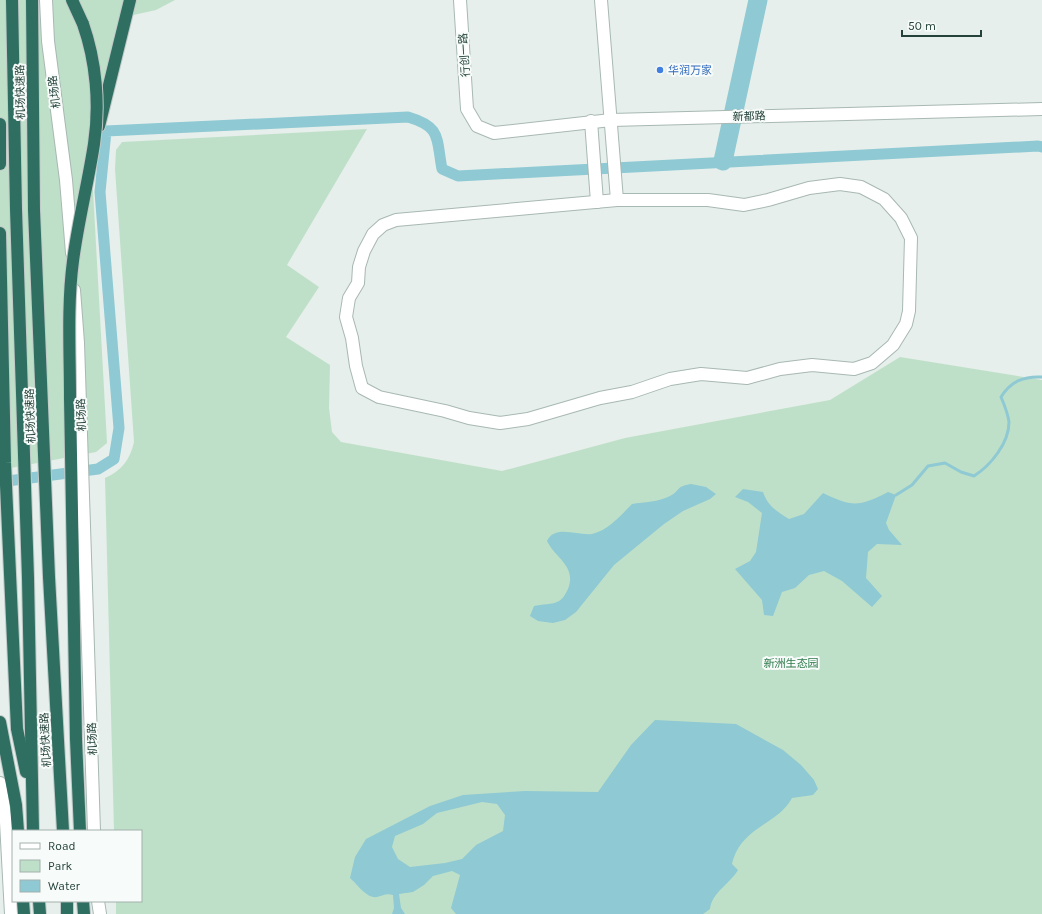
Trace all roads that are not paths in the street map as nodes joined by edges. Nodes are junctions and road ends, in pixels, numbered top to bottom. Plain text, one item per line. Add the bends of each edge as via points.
1 (12, 0) edge
2 (32, 0) edge
3 (46, 0) edge
4 (72, 0) edge
5 (130, 0) edge
6 (460, 0) edge
7 (601, 0) edge
8 (1042, 109) edge
9 (467, 110) joint
10 (611, 120) junction
11 (591, 121) junction
12 (0, 124) edge
13 (94, 143) junction
14 (0, 164) edge
15 (616, 195) junction
16 (597, 197) junction
17 (0, 233) edge
18 (77, 458) junction
19 (0, 722) edge
20 (0, 783) edge
21 (32, 796) junction
22 (18, 830) edge
23 (33, 830) edge
24 (63, 830) edge
25 (80, 830) edge
26 (94, 830) edge
27 (23, 902) edge
28 (39, 902) edge
29 (67, 902) edge
30 (83, 902) edge
31 (98, 902) edge
32 (11, 914) edge
33 (24, 914) edge
34 (40, 914) edge
35 (67, 914) edge
36 (84, 914) edge
37 (100, 914) edge

1 - 21 highway, 机场快速路
2 - 24 highway, 机场快速路 via 34,210
3 - 18 street, 机场路 via 53,85 66,180 78,343
4 - 13 highway, bridge via 91,47 95,74
5 - 13 highway, bridge
6 - 9 street, 行创一路
7 - 10 street
8 - 10 street, 新都路
9 - 11 street, 新都路 via 477,126 494,132
10 - 11 street, 新都路
10 - 15 street
11 - 16 street
12 - 14 highway
13 - 18 highway, bridge via 73,263 70,398
15 - 16 street
15 - 16 street via 708,200 744,205 825,186 840,184 861,187 884,199 901,218 911,238 909,311 906,324 893,345 872,363 854,369 812,365 780,369 747,378 701,374 670,379 632,392 593,400 528,419 500,423 379,397 362,388 346,316 349,298 358,283 364,251 373,234 383,225 396,220
17 - 21 highway via 6,495 16,729
18 - 25 highway via 72,490
18 - 26 street, 机场路 via 84,487
19 - 22 highway via 16,804
20 - 32 street via 6,822
21 - 23 highway, 机场快速路
27 - 33 highway
28 - 34 highway
29 - 35 highway
30 - 36 highway
31 - 37 street

